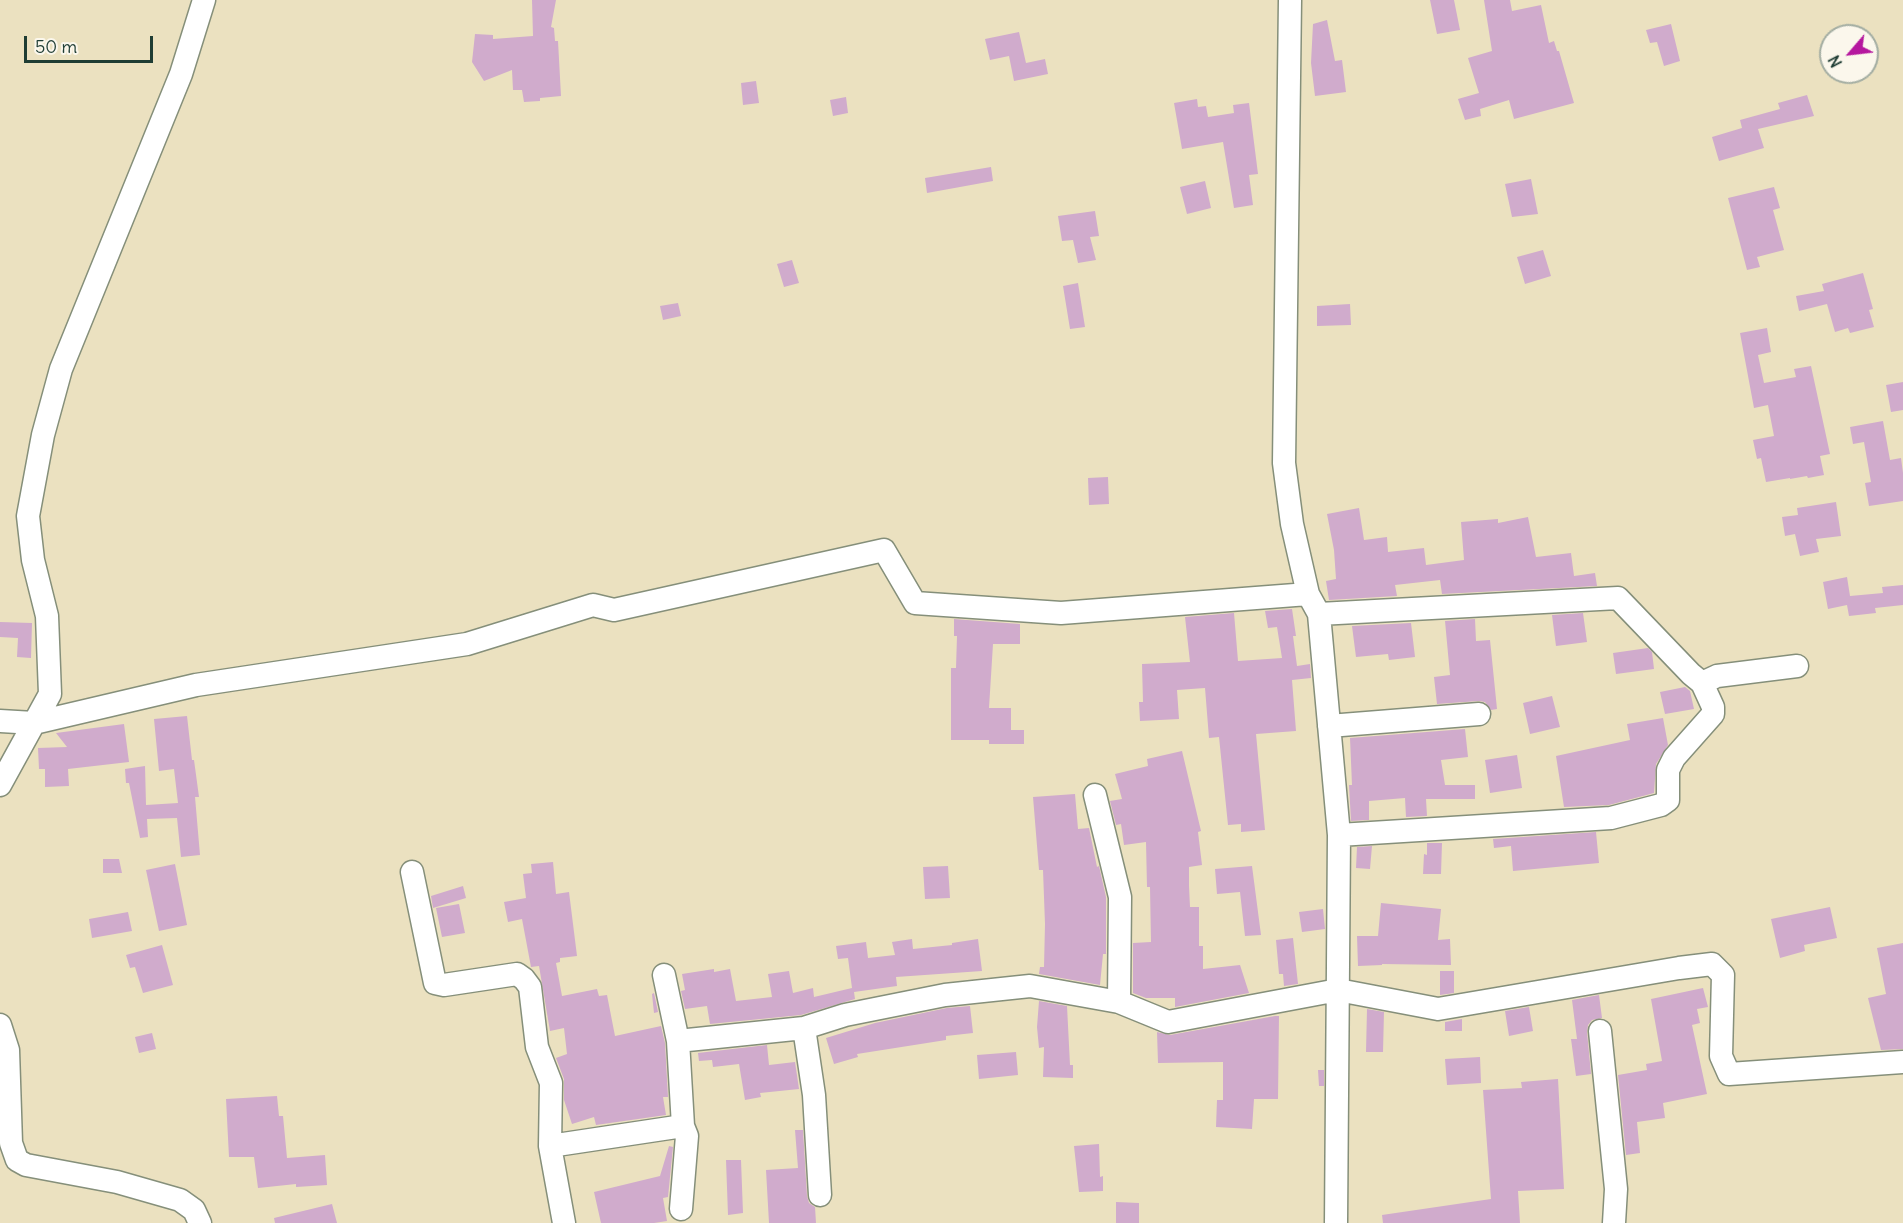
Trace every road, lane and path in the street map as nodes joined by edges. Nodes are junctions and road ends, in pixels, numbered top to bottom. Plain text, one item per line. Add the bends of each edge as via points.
1 (204, 0) edge
2 (1290, 0) edge
3 (1313, 604) junction
4 (1797, 666) dead end
5 (1702, 683) junction
6 (1479, 714) dead end
7 (0, 721) edge
8 (34, 723) junction
9 (1329, 726) junction
10 (0, 785) edge
11 (1095, 795) dead end
12 (1339, 835) junction
13 (412, 872) dead end
14 (664, 975) dead end
15 (1338, 990) junction
16 (1119, 1002) junction
17 (0, 1025) edge
18 (804, 1028) junction
19 (1600, 1031) dead end
20 (678, 1041) junction
21 (1903, 1062) edge
22 (683, 1126) junction
23 (550, 1146) junction
24 (820, 1194) dead end
25 (681, 1209) dead end
26 (200, 1223) edge
27 (564, 1223) edge
28 (1336, 1223) edge
29 (1614, 1223) edge

1 - 8 street via 181,75 61,369 43,435 28,516 33,561 47,616 50,694
2 - 3 street via 1284,463 1292,525
3 - 5 street via 1618,598
3 - 8 street via 1060,613 915,603 884,550 614,610 593,605 467,644 196,685
3 - 9 street
4 - 5 street via 1717,676
5 - 12 street via 1713,714 1674,758 1668,770 1668,800 1661,805 1611,818
6 - 9 street
7 - 8 street
8 - 10 street
9 - 12 street
11 - 16 street via 1120,897
12 - 15 street
13 - 23 street via 435,983 517,974 530,987 537,1047 550,1083
14 - 20 street
15 - 16 street via 1168,1022
15 - 21 street via 1438,1009 1712,964 1723,975 1721,1056 1729,1074
15 - 28 street
16 - 18 street via 1030,986 945,995 845,1015
17 - 26 street via 8,1050 11,1143 17,1160 180,1200 194,1209
18 - 20 street
18 - 24 street via 814,1095
19 - 29 street via 1616,1189
20 - 22 street
22 - 23 street
22 - 25 street via 687,1136
23 - 27 street

